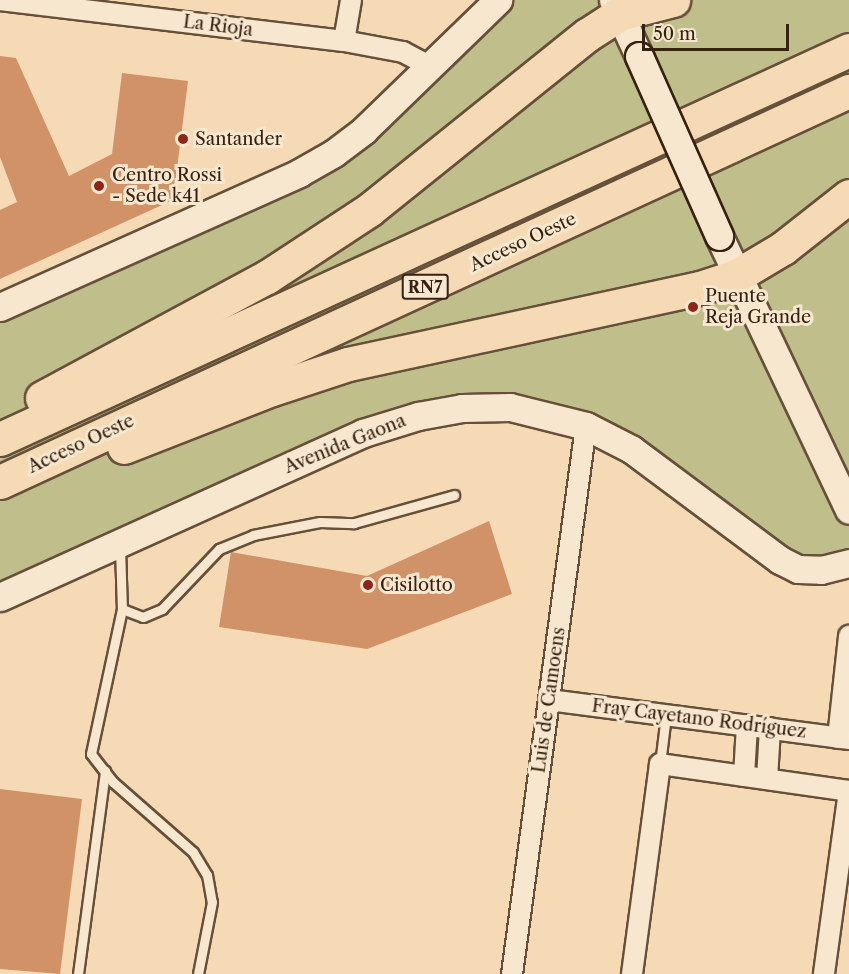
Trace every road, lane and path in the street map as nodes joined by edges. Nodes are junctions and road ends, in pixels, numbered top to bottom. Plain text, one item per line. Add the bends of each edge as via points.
1 (0, 0) edge
2 (351, 0) edge
3 (498, 0) edge
4 (673, 0) edge
5 (87, 5) edge
6 (616, 7) edge
7 (344, 41) junction
8 (849, 50) edge
9 (431, 67) junction
10 (849, 91) edge
11 (849, 196) edge
12 (736, 276) junction
13 (0, 307) edge
14 (0, 421) edge
15 (586, 426) junction
16 (0, 439) edge
17 (0, 482) edge
18 (0, 489) edge
19 (454, 495) dead end
20 (849, 510) edge
21 (121, 542) junction
22 (848, 567) edge
23 (0, 597) edge
24 (122, 609) junction
25 (849, 636) edge
26 (549, 700) junction
27 (666, 715) junction
28 (747, 726) junction
29 (770, 729) junction
30 (844, 738) edge
31 (660, 764) junction
32 (105, 771) junction
33 (744, 776) junction
34 (767, 779) junction
35 (78, 974) edge
36 (198, 974) edge
37 (512, 974) edge
38 (632, 974) edge
39 (824, 974) edge

1 - 5 street, La Rioja
2 - 7 street
3 - 9 street
4 - 6 highway
5 - 7 street, La Rioja
6 - 12 street, bridge
6 - 14 highway via 369,210 286,265
7 - 9 street, La Rioja via 403,52
8 - 16 highway, RN7
9 - 13 street via 364,130 299,173
10 - 17 highway, Acceso Oeste / RN7
11 - 12 highway via 783,248
12 - 18 highway via 700,288 348,364 272,389 118,450
12 - 20 street
15 - 21 street, Avenida Gaona via 510,407 462,408 418,416 340,443
15 - 22 street, Avenida Gaona via 631,449 780,560 798,569
15 - 26 street, Luis de Camoens
19 - 24 lane via 354,523 320,522 253,535 219,549 162,609 143,617
21 - 23 street, Avenida Gaona
21 - 24 lane
24 - 32 lane via 91,754
25 - 30 street
26 - 27 street, Fray Cayetano Rodríguez
26 - 37 street, Luis de Camoens
27 - 28 street, Fray Cayetano Rodríguez
27 - 31 lane
28 - 29 street, Fray Cayetano Rodríguez
28 - 33 street
29 - 30 street, Fray Cayetano Rodríguez
29 - 34 street
31 - 33 street
31 - 38 street
32 - 35 lane
32 - 36 lane via 193,852 207,875 212,902
33 - 34 street
34 - 39 street via 849,791

